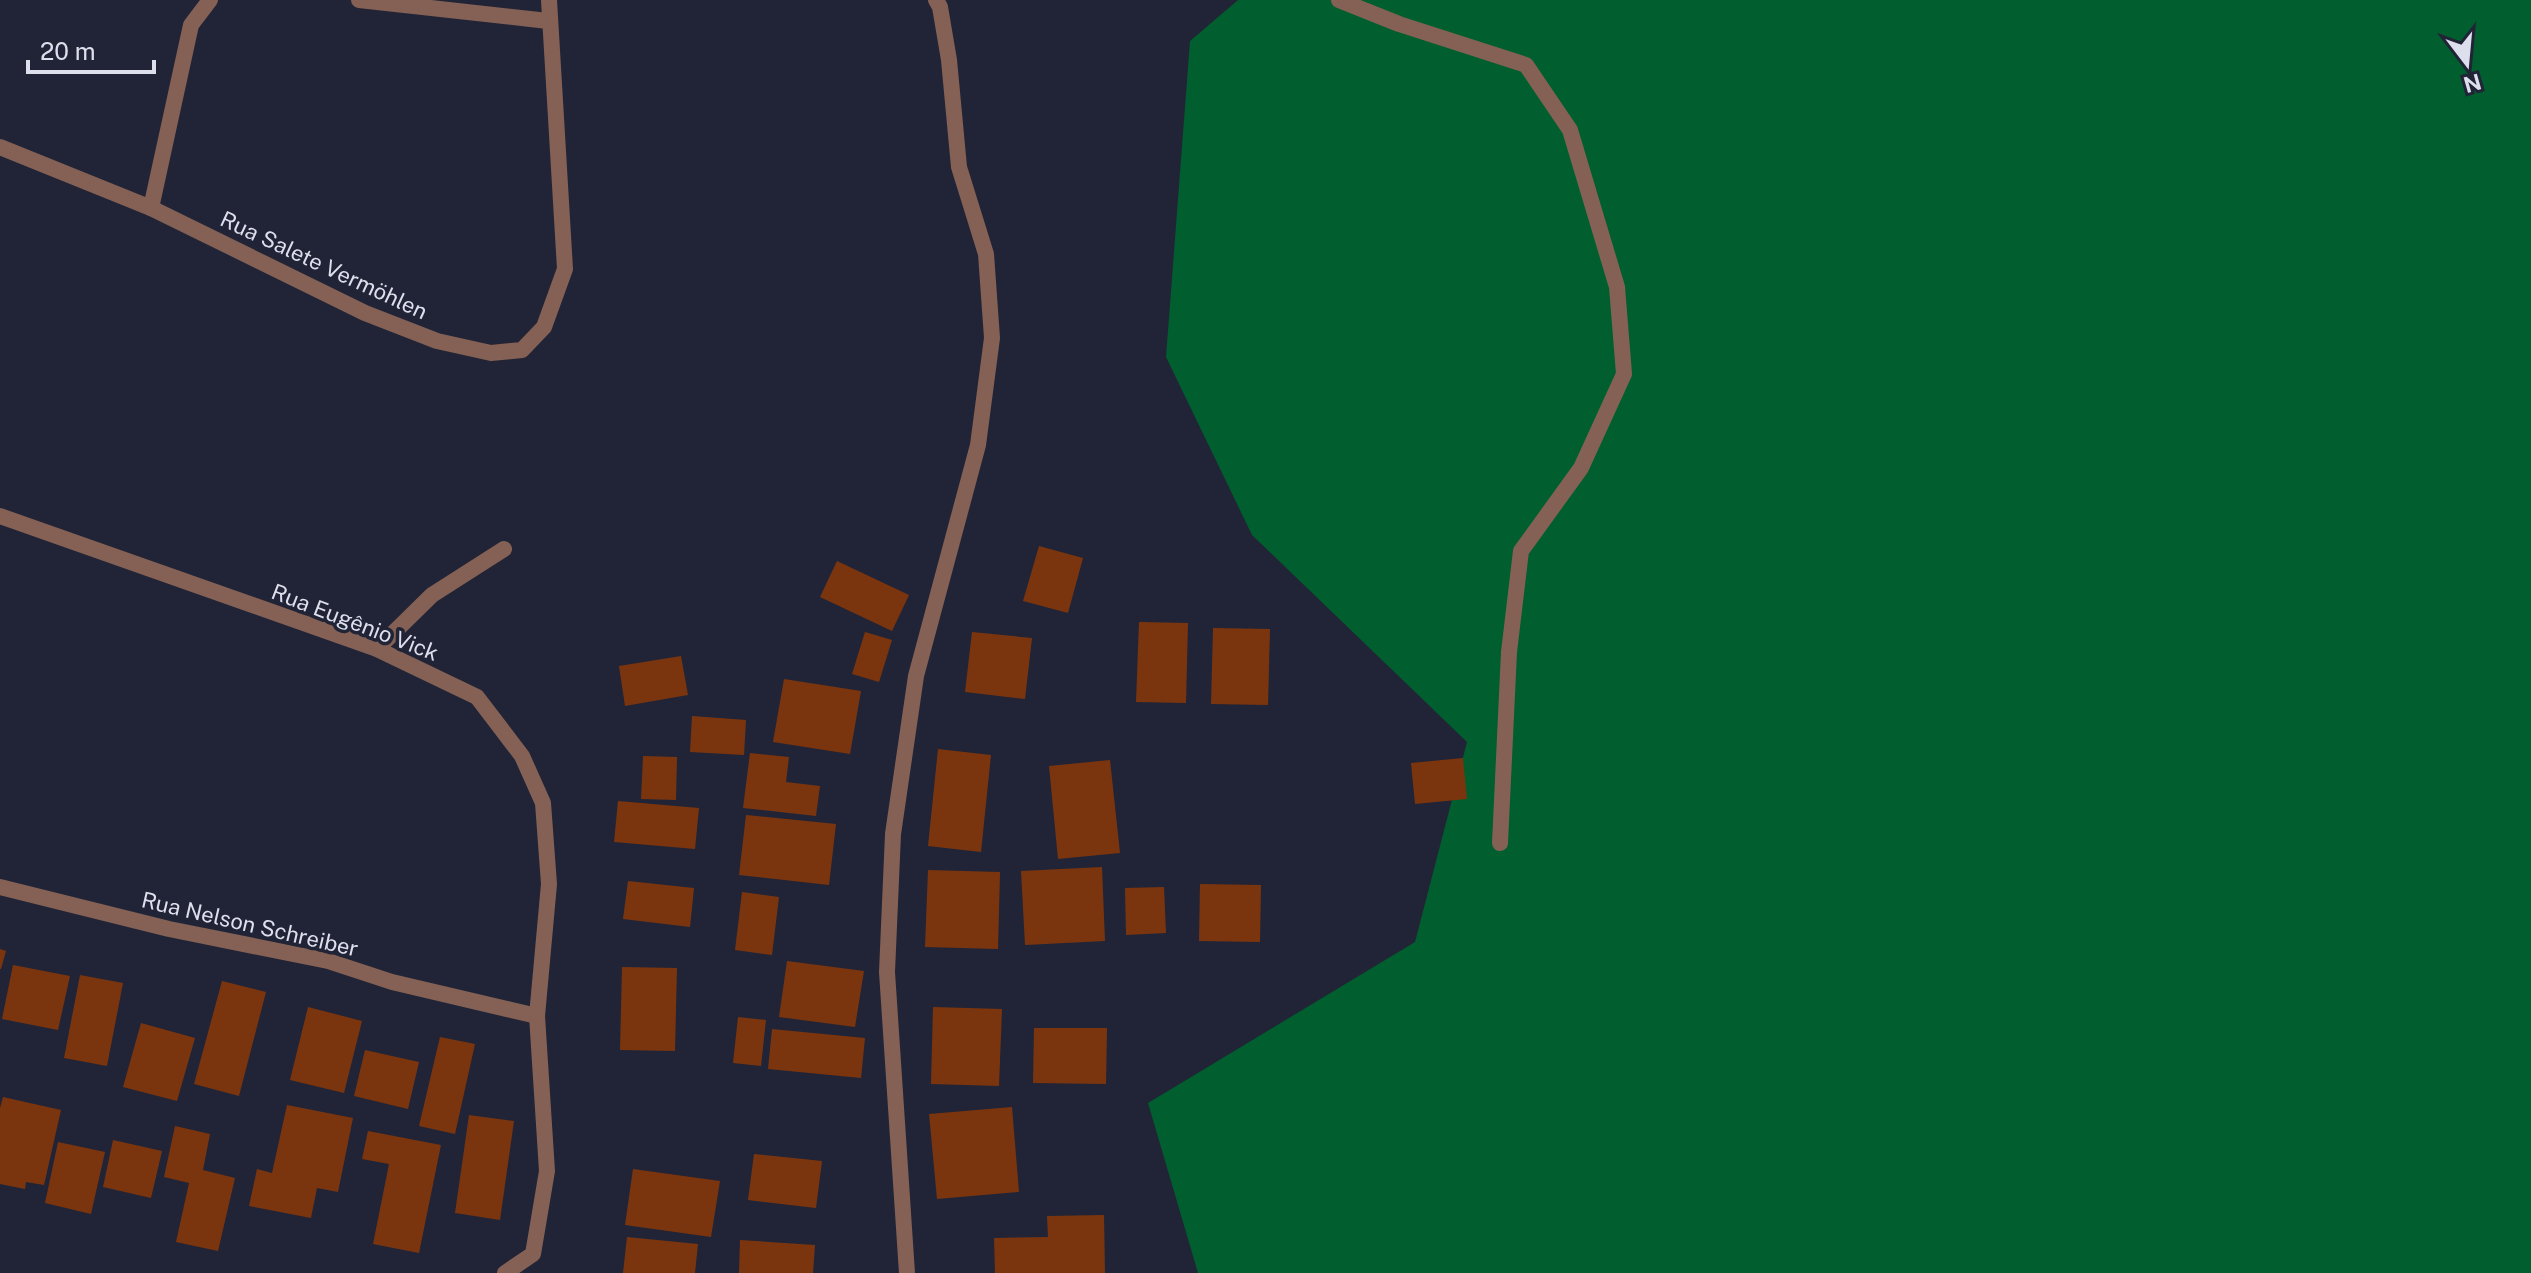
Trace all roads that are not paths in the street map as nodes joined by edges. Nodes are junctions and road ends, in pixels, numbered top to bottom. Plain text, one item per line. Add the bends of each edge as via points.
1 (210, 0) edge
2 (359, 0) edge
3 (549, 0) edge
4 (1339, 0) edge
5 (942, 2) edge
6 (548, 21) junction
7 (0, 147) edge
8 (151, 208) junction
9 (0, 516) edge
10 (504, 549) dead end
11 (377, 649) junction
12 (1500, 843) dead end
13 (0, 887) edge
14 (537, 1016) junction
15 (505, 1273) edge
16 (907, 1273) edge

1 - 8 street via 191,25
2 - 6 street
3 - 6 street, Rua Salete Vermöhlen
4 - 12 street via 1526,65 1570,130 1617,287 1624,374 1581,468 1521,551 1509,652
5 - 16 street via 959,167 986,254 992,338 978,445 916,676 893,834 887,972
6 - 8 street, Rua Salete Vermöhlen via 565,269 544,327 522,350 491,353 437,341 365,313
7 - 8 street, Rua Salete Vermöhlen
9 - 11 street, Rua Eugênio Vick
10 - 11 street via 432,595
11 - 14 street, Rua Eugênio Vick via 477,697 522,756 543,803 549,884
13 - 14 street, Rua Nelson Schreiber via 328,961 392,982
14 - 15 street, Rua Eugênio Vick via 547,1171 533,1254

